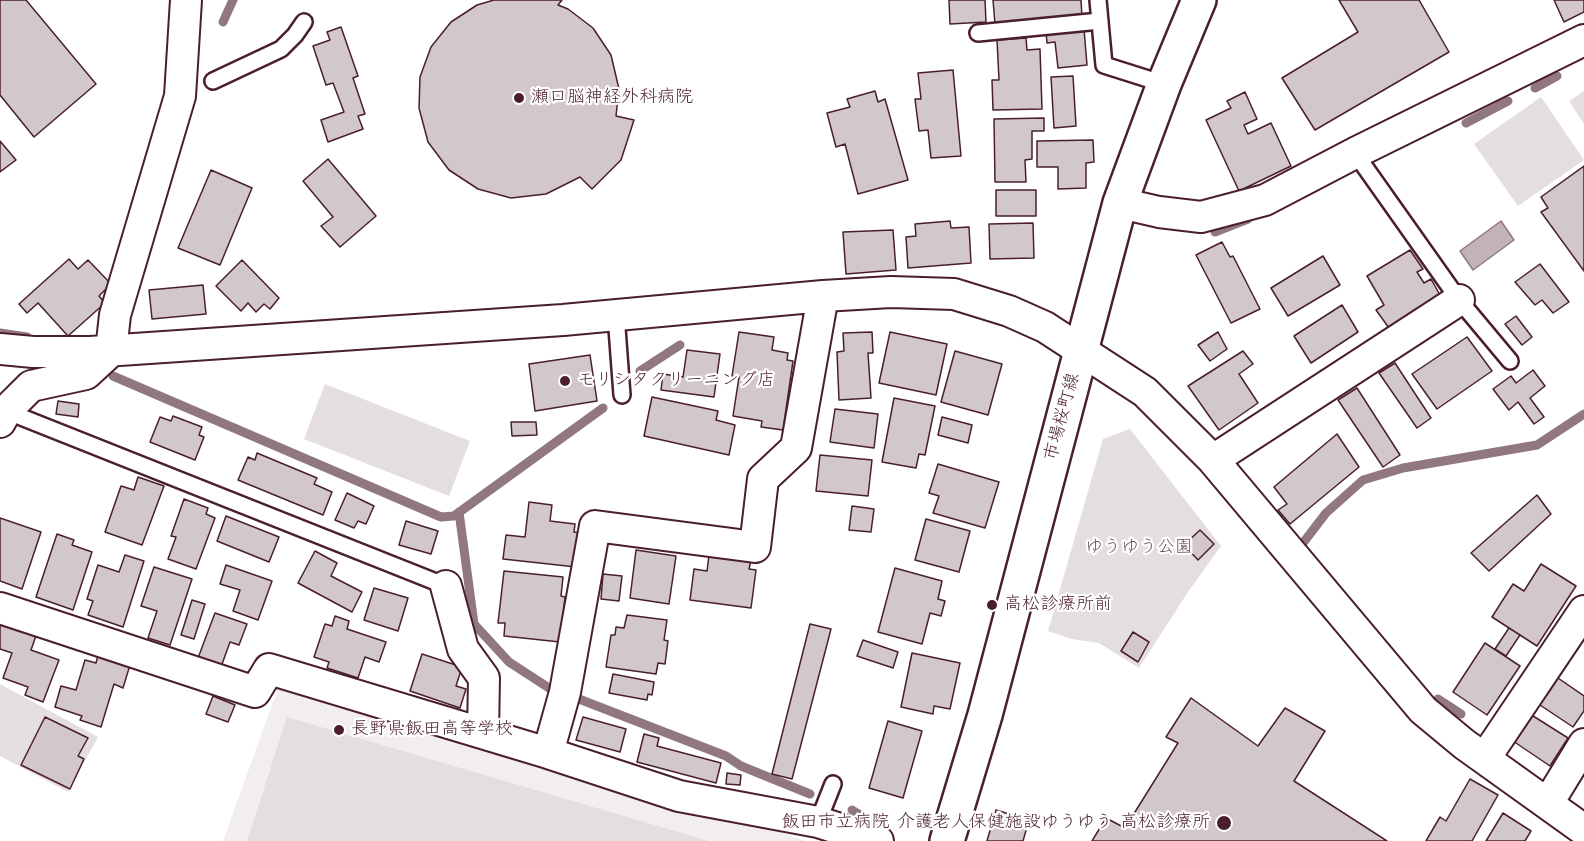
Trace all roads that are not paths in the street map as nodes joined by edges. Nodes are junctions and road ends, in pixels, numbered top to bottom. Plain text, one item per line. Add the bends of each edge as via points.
1 (186, 0) edge
2 (1098, 0) edge
3 (1199, 0) edge
4 (1100, 21) junction
5 (304, 22) dead end
6 (978, 33) dead end
7 (1584, 40) edge
8 (213, 81) dead end
9 (1164, 84) junction
10 (1355, 153) junction
11 (1120, 203) junction
12 (823, 296) junction
13 (1459, 300) junction
14 (616, 315) junction
15 (0, 349) edge
16 (1082, 349) junction
17 (111, 351) junction
18 (1510, 361) dead end
19 (622, 395) dead end
20 (3, 417) edge
21 (1213, 460) junction
22 (446, 586) joint
23 (0, 608) edge
24 (1584, 611) edge
25 (483, 733) junction
26 (1584, 744) edge
27 (548, 753) junction
28 (1485, 758) junction
29 (832, 784) dead end
30 (1548, 803) junction
31 (818, 822) junction
32 (1584, 830) edge
33 (878, 841) edge
34 (947, 841) edge

1 - 17 street via 180,96 115,315
2 - 4 lane
3 - 9 main road, 市場桜町線
4 - 6 lane
4 - 9 lane via 1104,65
5 - 8 lane via 280,49
7 - 10 street
9 - 11 main road, 市場桜町線
10 - 11 street via 1265,200 1201,217
10 - 13 lane
11 - 16 main road, 市場桜町線
12 - 14 street
12 - 16 street via 954,294 1009,311
12 - 27 street via 796,448 763,479 755,548 595,526 565,692
13 - 18 lane
13 - 21 street
14 - 17 street
14 - 19 lane
15 - 17 street
16 - 21 street via 1145,392
16 - 34 main road, 市場桜町線 via 985,715
17 - 20 street via 86,374 31,386
20 - 22 lane
21 - 28 street via 1423,710
22 - 25 street via 463,649 484,678
23 - 25 street via 255,692 269,669
24 - 28 street
25 - 27 street
26 - 30 street
27 - 31 street via 679,796
28 - 30 street
29 - 31 lane
30 - 32 street
31 - 33 street

